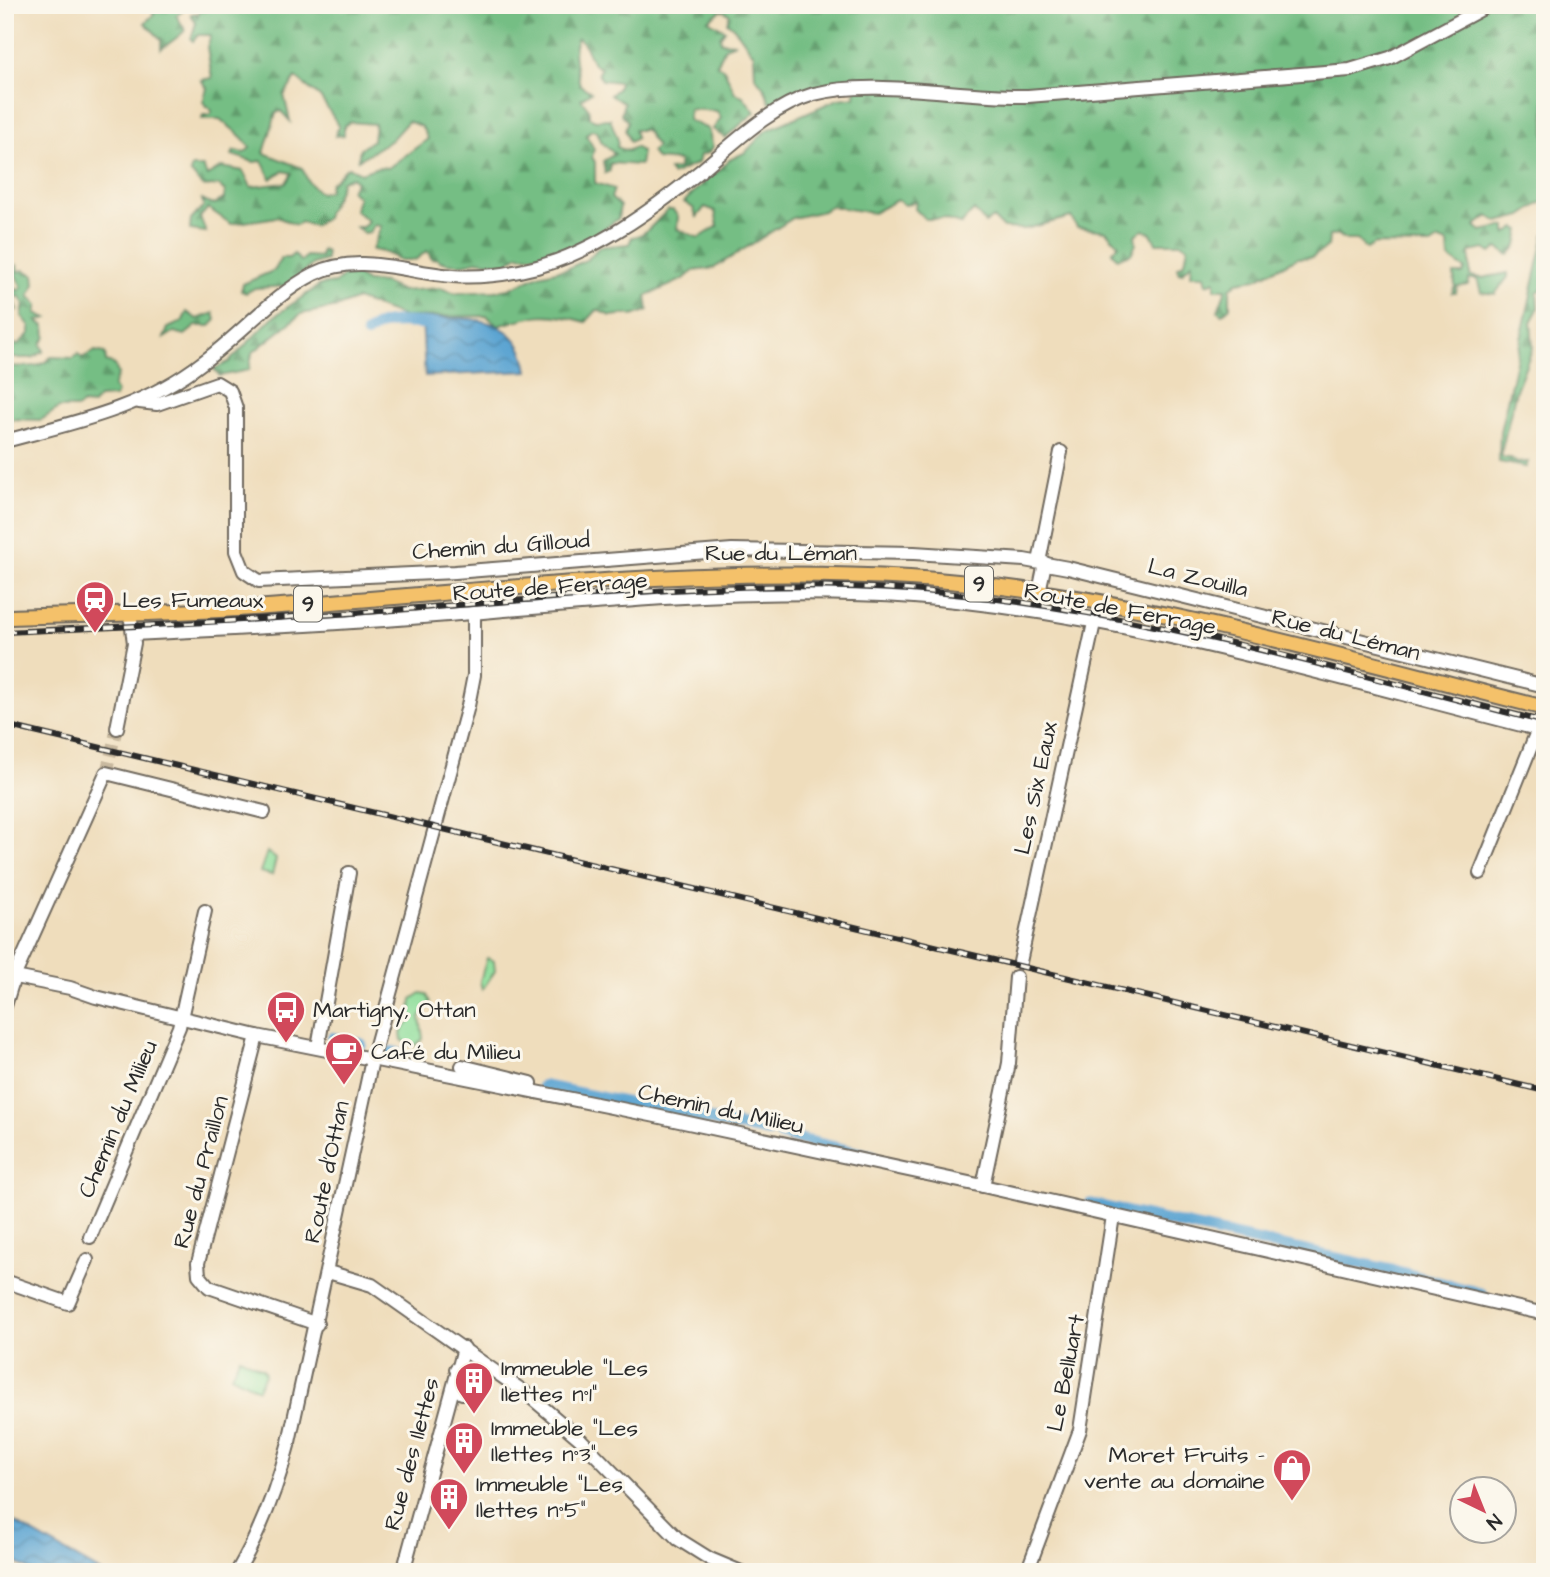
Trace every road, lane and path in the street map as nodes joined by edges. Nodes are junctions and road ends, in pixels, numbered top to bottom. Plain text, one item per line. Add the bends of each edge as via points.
1 (1489, 5) edge
2 (139, 402) junction
3 (5, 441) edge
4 (1062, 452) dead end
5 (1042, 563) junction
6 (1039, 592) junction
7 (474, 612) junction
8 (130, 613) junction
9 (5, 617) edge
10 (1094, 623) junction
11 (133, 634) junction
12 (1545, 686) edge
13 (1545, 708) edge
14 (117, 728) tunnel mouth
15 (1541, 730) edge
16 (264, 812) dead end
17 (349, 873) dead end
18 (1480, 873) dead end
19 (205, 912) dead end
20 (1020, 962) dead end
21 (10, 976) edge
22 (1016, 977) dead end
23 (5, 1006) edge
24 (182, 1017) junction
25 (257, 1036) junction
26 (318, 1047) junction
27 (372, 1060) junction
28 (462, 1066) dead end
29 (531, 1083) dead end
30 (983, 1186) junction
31 (1113, 1216) junction
32 (90, 1237) dead end
33 (87, 1260) dead end
34 (328, 1272) junction
35 (5, 1281) edge
36 (1545, 1314) edge
37 (317, 1324) junction
38 (464, 1348) junction
39 (456, 1369) junction
40 (462, 1393) dead end
41 (237, 1572) edge
42 (403, 1572) edge
43 (741, 1572) edge
44 (1027, 1572) edge

1 - 2 street via 1390,58 1350,70 990,97 846,88 811,95 752,128 659,202 570,255 524,270 473,276 371,264 326,270 295,286 188,373
2 - 3 street
2 - 5 street, Chemin du Gilloud via 152,405 213,384 223,384 230,391 236,408 236,551 244,571 266,583 732,550 887,552
4 - 5 street
5 - 6 street
5 - 12 street, La Zouilla
6 - 8 main road, Rue du Léman / 9 via 896,577 800,573
6 - 13 main road, Rue du Léman / 9 via 1202,624
7 - 10 street, Route de Ferrage via 793,594 912,597
7 - 11 street, Route de Ferrage
7 - 27 street, Route d'Ottan via 474,675 468,706
8 - 9 main road, Rue du Léman / 9
8 - 11 street
10 - 15 street, Route de Ferrage
10 - 20 street, Les Six Eaux
11 - 14 street
15 - 18 street
16 - 21 street via 106,773
17 - 26 street
19 - 24 street, Chemin du Milieu
21 - 23 street
21 - 24 street, Chemin du Milieu
22 - 30 street via 1009,1063
24 - 25 street, Chemin du Milieu
24 - 32 street, Chemin du Milieu
25 - 26 street, Chemin du Milieu
25 - 37 street, Rue du Praillon via 198,1264 199,1275 209,1287
26 - 27 street, Chemin du Milieu
27 - 30 street, Chemin du Milieu
27 - 34 street, Route d'Ottan
28 - 29 street
30 - 31 street, Chemin du Milieu
31 - 36 street, Chemin du Milieu
31 - 44 street, Le Belluart via 1080,1430
33 - 35 street via 68,1303
34 - 37 street, Route d'Ottan
34 - 38 street via 372,1285
37 - 41 street, Route d'Ottan via 278,1484
38 - 39 street, Rue des Ilettes
38 - 43 street via 553,1413 678,1539
39 - 40 street via 466,1375
39 - 42 street, Rue des Ilettes

